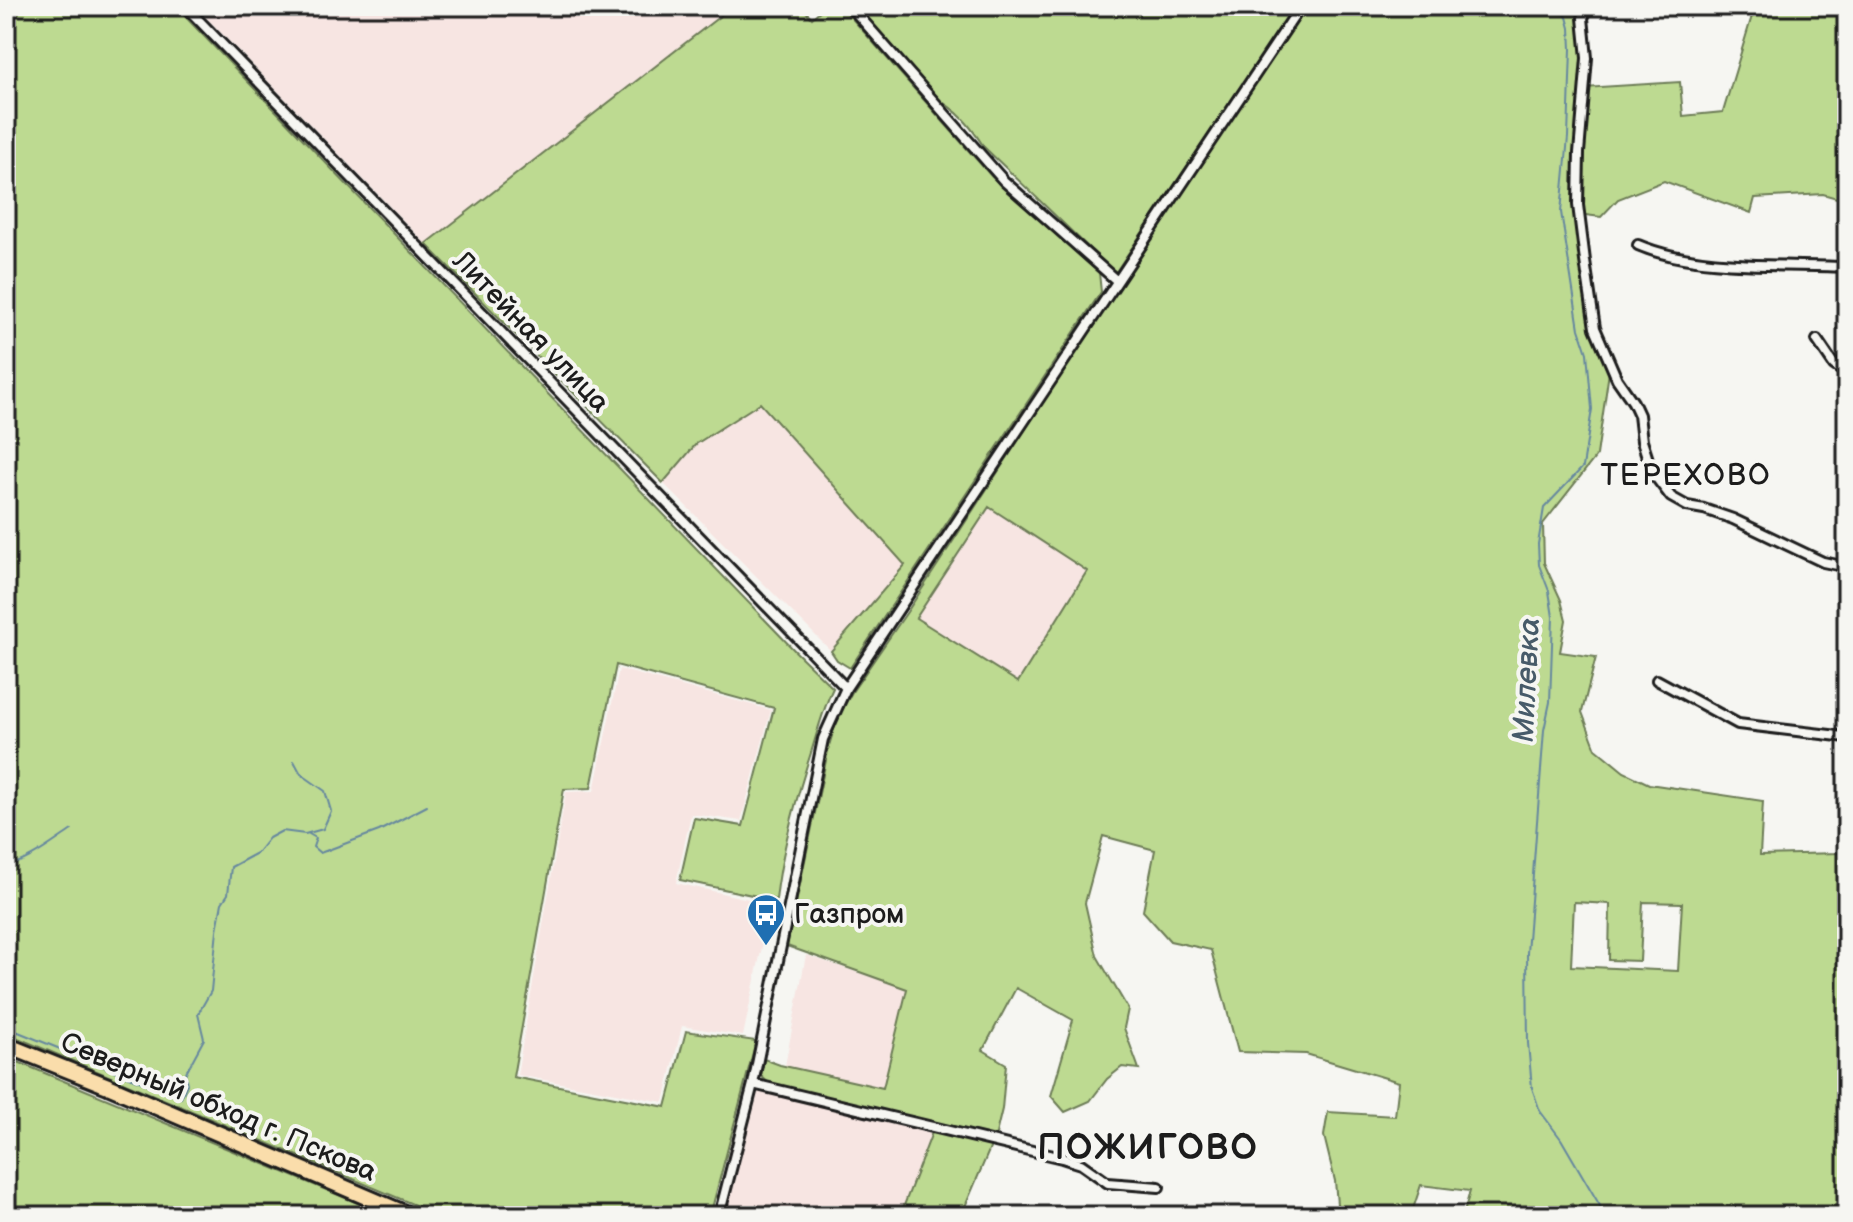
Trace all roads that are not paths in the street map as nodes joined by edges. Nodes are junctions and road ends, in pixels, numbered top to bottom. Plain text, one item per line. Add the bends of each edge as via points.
1 (185, 6) edge
2 (850, 6) edge
3 (1301, 6) edge
4 (1588, 6) edge
5 (1638, 245) dead end
6 (1847, 267) edge
7 (1117, 281) junction
8 (1817, 340) dead end
9 (1847, 374) edge
10 (1847, 567) edge
11 (1657, 680) dead end
12 (846, 688) junction
13 (1847, 737) edge
14 (6, 1045) edge
15 (753, 1084) junction
16 (1159, 1187) dead end
17 (411, 1216) edge
18 (719, 1216) edge

1 - 12 street, Литейная улица
2 - 7 street via 1004,181
3 - 7 street
4 - 10 street via 1583,18 1587,58 1578,205 1585,261 1595,328 1639,415 1652,472 1671,497 1687,506 1733,519 1823,562
5 - 6 street via 1664,256
7 - 12 street
8 - 9 street via 1824,354
11 - 13 street via 1738,724
12 - 15 street via 823,739
14 - 17 highway, Северный обход г. Пскова
15 - 16 street via 1062,1158 1108,1183
15 - 18 street

